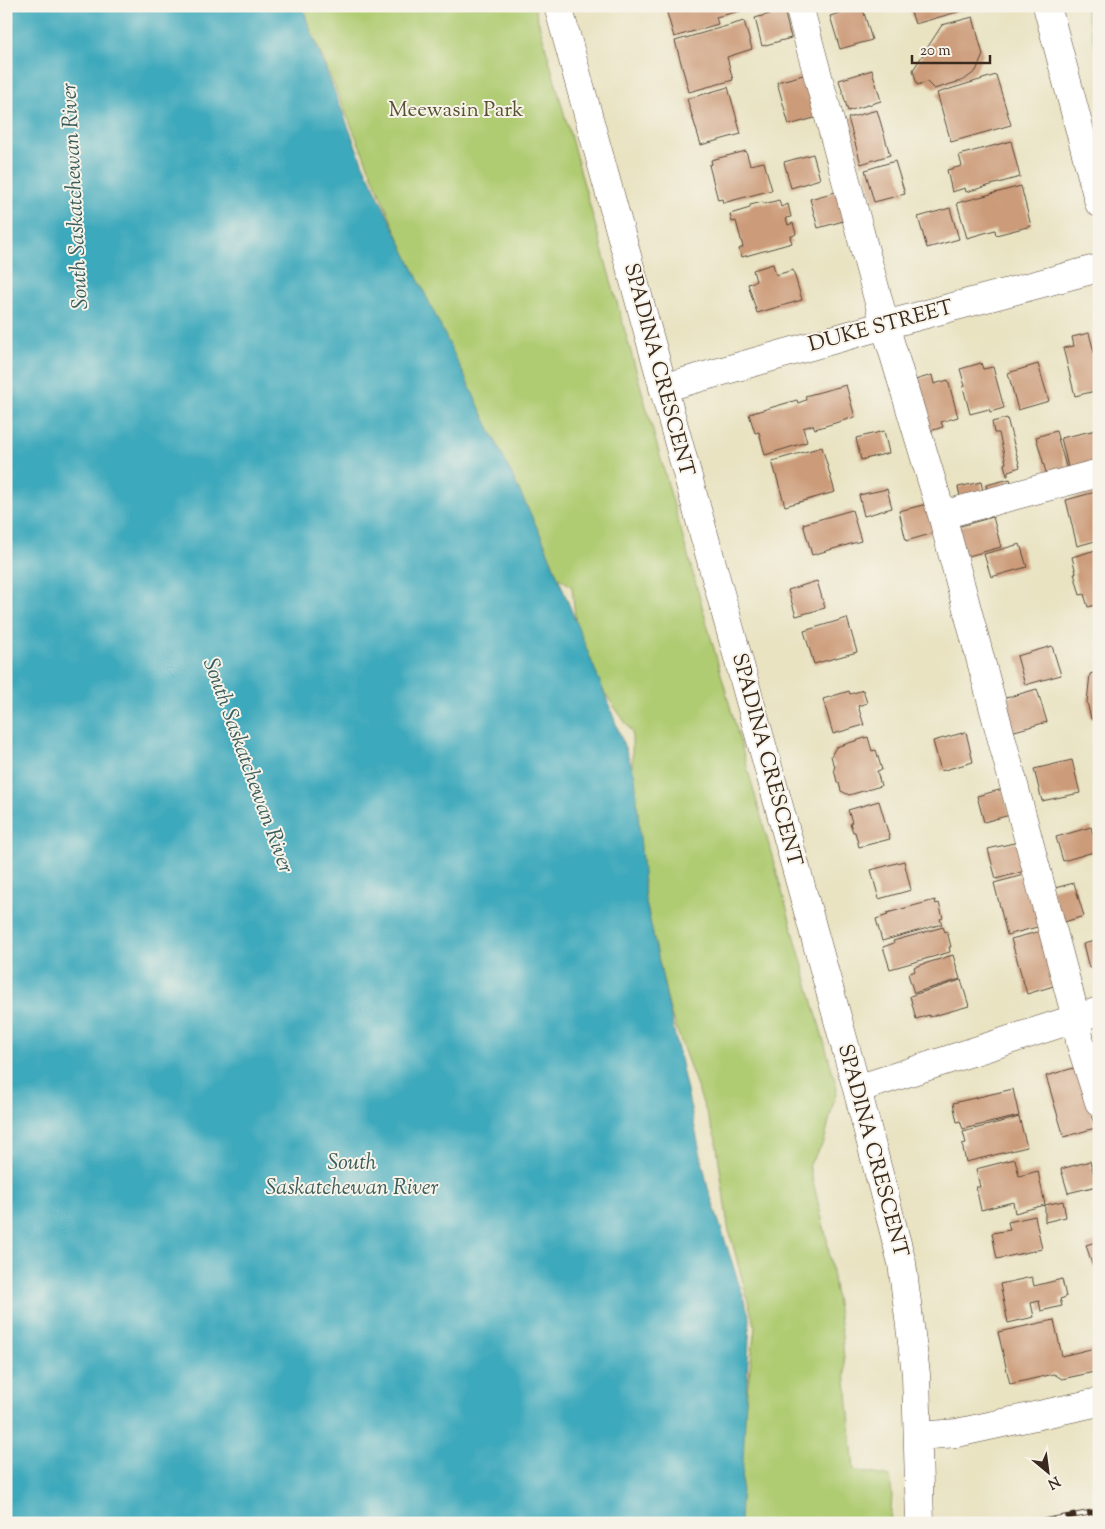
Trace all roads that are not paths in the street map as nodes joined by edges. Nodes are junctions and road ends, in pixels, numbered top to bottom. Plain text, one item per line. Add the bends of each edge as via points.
1 (558, 6) edge
2 (799, 6) edge
3 (1047, 6) edge
4 (1099, 203) edge
5 (1099, 268) edge
6 (885, 325) junction
7 (663, 388) junction
8 (1099, 473) edge
9 (942, 515) junction
10 (1088, 1014) edge
11 (857, 1089) junction
12 (1099, 1102) edge
13 (1099, 1402) edge
14 (918, 1436) junction
15 (920, 1523) edge

1 - 7 street, SPADINA CRESCENT
2 - 6 street
3 - 4 street
5 - 6 street, DUKE STREET
6 - 7 street, DUKE STREET
6 - 9 street
7 - 11 street, SPADINA CRESCENT
8 - 9 street
9 - 10 street
10 - 11 street
10 - 12 street via 1080,1042
11 - 14 street, SPADINA CRESCENT via 902,1264 916,1374
13 - 14 street via 957,1433
14 - 15 street, SPADINA CRESCENT

